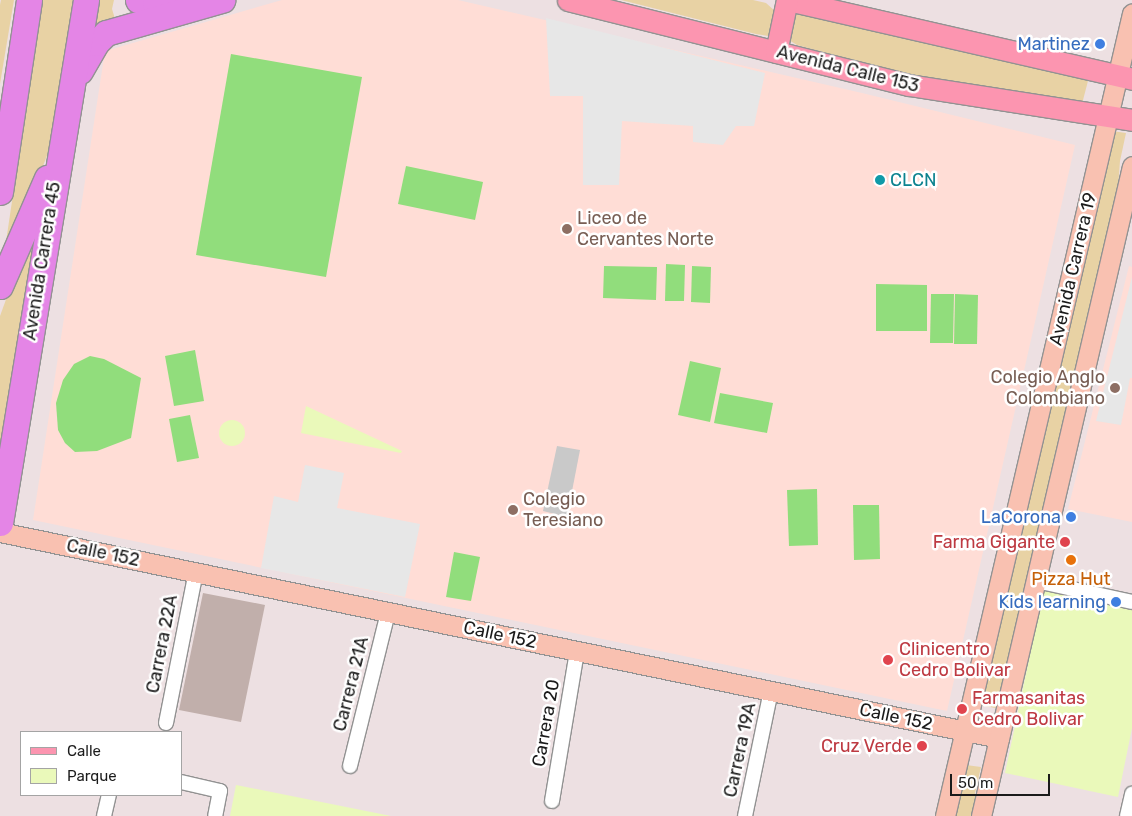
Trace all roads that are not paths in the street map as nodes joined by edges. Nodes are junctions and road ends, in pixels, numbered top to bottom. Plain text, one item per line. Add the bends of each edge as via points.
1 (30, 0) edge
2 (86, 0) edge
3 (138, 0) edge
4 (170, 0) edge
5 (222, 0) edge
6 (568, 0) edge
7 (788, 0) edge
8 (1132, 14) edge
9 (776, 52) junction
10 (1125, 78) edge
11 (72, 84) junction
12 (1108, 116) junction
13 (1132, 120) edge
14 (60, 146) junction
15 (1132, 166) edge
16 (0, 192) edge
17 (0, 286) edge
18 (0, 523) edge
19 (0, 532) edge
20 (196, 572) junction
21 (1036, 581) junction
22 (1132, 602) edge
23 (388, 612) junction
24 (577, 651) junction
25 (771, 691) junction
26 (166, 723) dead end
27 (965, 731) junction
28 (999, 738) junction
29 (350, 766) dead end
30 (182, 782) edge
31 (1132, 794) edge
32 (109, 796) edge
33 (552, 801) dead end
34 (104, 816) edge
35 (215, 816) edge
36 (745, 816) edge
37 (945, 816) edge
38 (981, 816) edge
39 (1127, 816) edge

1 - 16 highway
2 - 11 highway, Avenida Carrera 45
3 - 4 highway via 155,3
5 - 11 highway via 106,33 96,43
6 - 9 main road, Avenida Calle 153
7 - 9 main road
7 - 10 main road
8 - 10 main road, Avenida Carrera 19
9 - 12 main road, Avenida Calle 153 via 909,85
10 - 12 main road, Avenida Carrera 19
11 - 14 highway, Avenida Carrera 45
12 - 13 main road, Avenida Calle 153
12 - 27 main road, Avenida Carrera 19
14 - 17 highway
14 - 18 highway, Avenida Carrera 45
15 - 21 main road, Avenida Carrera 19
19 - 20 main road, Calle 152
20 - 23 main road, Calle 152
20 - 26 street, Carrera 22A
21 - 22 street
21 - 28 main road, Avenida Carrera 19
23 - 24 main road, Calle 152
23 - 29 street, Carrera 21A
24 - 25 main road, Calle 152
24 - 33 street, Carrera 20
25 - 27 main road, Calle 152
25 - 36 street, Carrera 19A
27 - 28 main road, Calle 152
27 - 37 main road, Avenida Carrera 19
28 - 38 main road, Avenida Carrera 19
30 - 35 street via 220,791
31 - 39 street
32 - 34 street

